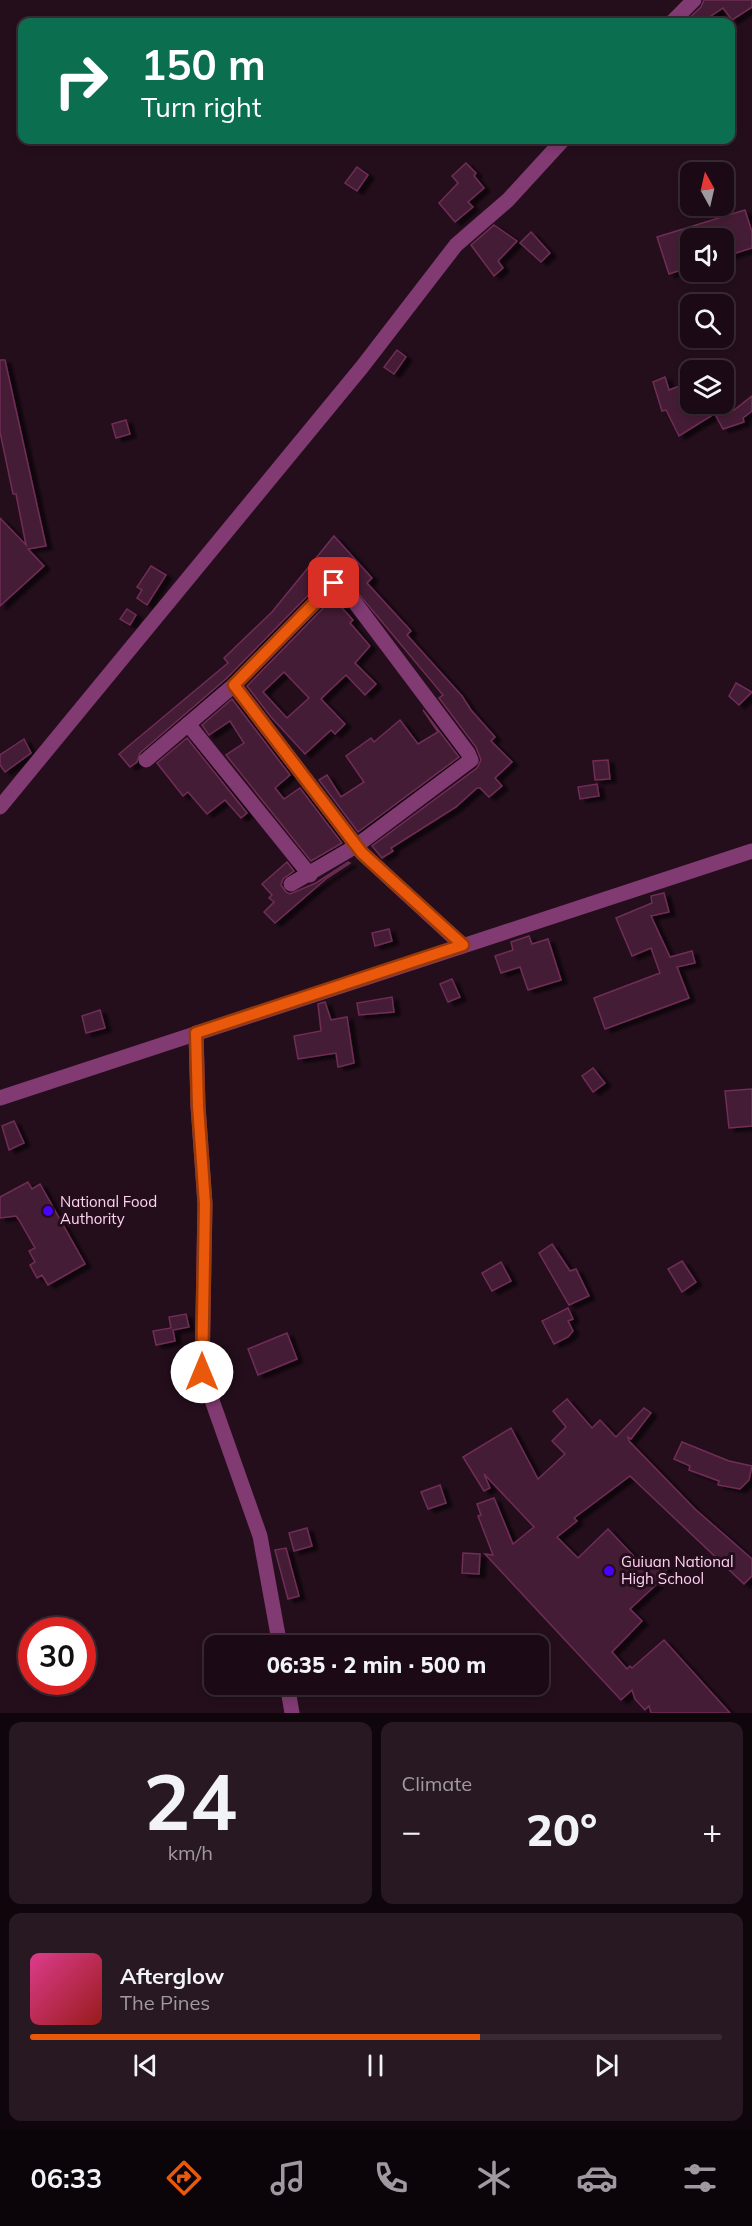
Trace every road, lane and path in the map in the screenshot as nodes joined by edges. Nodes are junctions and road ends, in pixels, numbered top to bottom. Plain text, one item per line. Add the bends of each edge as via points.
1 (694, 0) edge
2 (676, 18) edge
3 (558, 144) edge
4 (234, 685) junction
5 (188, 724) junction
6 (146, 760) dead end
7 (0, 807) edge
8 (356, 846) junction
9 (752, 851) edge
10 (310, 875) junction
11 (291, 884) dead end
12 (463, 945) junction
13 (196, 1033) junction
14 (0, 1098) edge
15 (278, 1635) edge
16 (289, 1695) edge
17 (292, 1713) edge

1 - 2 street
3 - 7 street via 508,201 456,245 362,367
4 - 5 street
4 - 8 street
4 - 8 street via 334,583 341,584 471,760
5 - 6 street
5 - 10 street
8 - 10 street
8 - 12 street
9 - 12 street
10 - 11 street
12 - 13 street
13 - 14 street
13 - 15 street via 205,1204 202,1372 260,1536
16 - 17 street

